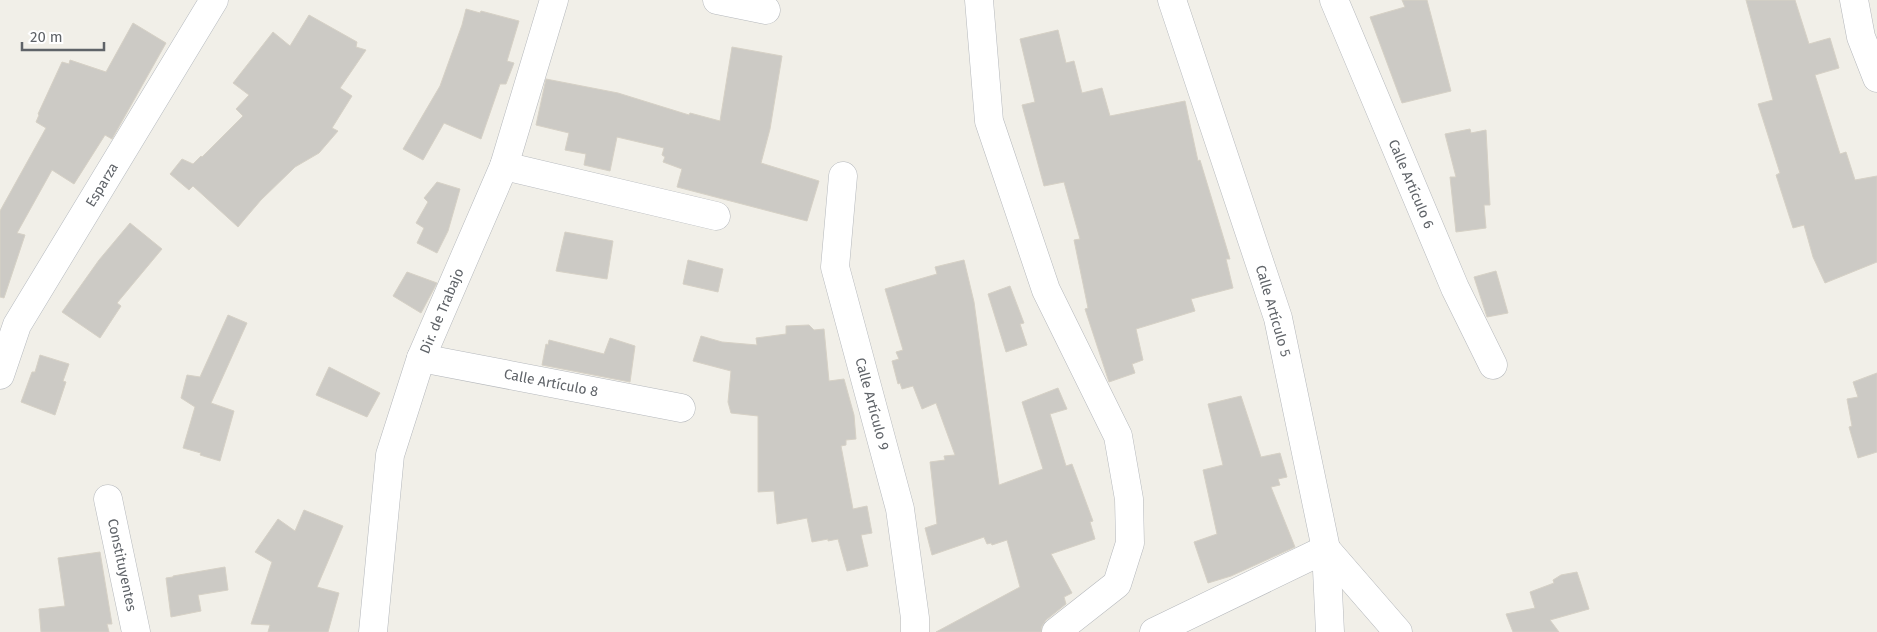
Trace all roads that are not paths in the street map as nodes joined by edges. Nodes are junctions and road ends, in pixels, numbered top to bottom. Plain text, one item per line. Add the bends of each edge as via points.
1 (214, 0) edge
2 (554, 0) edge
3 (717, 0) edge
4 (979, 0) edge
5 (1172, 0) edge
6 (1334, 0) edge
7 (1854, 0) edge
8 (766, 10) dead end
9 (1877, 78) edge
10 (504, 166) junction
11 (843, 176) dead end
12 (716, 216) dead end
13 (421, 358) junction
14 (1493, 365) dead end
15 (0, 375) edge
16 (681, 408) dead end
17 (108, 499) dead end
18 (1326, 549) junction
19 (1395, 630) edge
20 (136, 632) edge
21 (373, 632) edge
22 (915, 632) edge
23 (1056, 632) edge
24 (1154, 632) edge
25 (1330, 632) edge

1 - 15 street, Esparza via 17,325
2 - 10 street, Dir. de Trabajo
3 - 8 street
4 - 23 street via 989,121 1046,290 1118,436 1129,499 1130,543 1117,584
5 - 18 street, Calle Artículo 5 via 1278,318
6 - 14 street, Calle Artículo 6 via 1455,288
7 - 9 street via 1861,37
10 - 12 street
10 - 13 street, Dir. de Trabajo
11 - 22 street, Calle Artículo 9 via 835,267 900,509
13 - 16 street, Calle Artículo 8
13 - 21 street, Dir. de Trabajo via 390,455
17 - 20 street, Constituyentes
18 - 19 street
18 - 24 street
18 - 25 street, Calle Artículo 5

